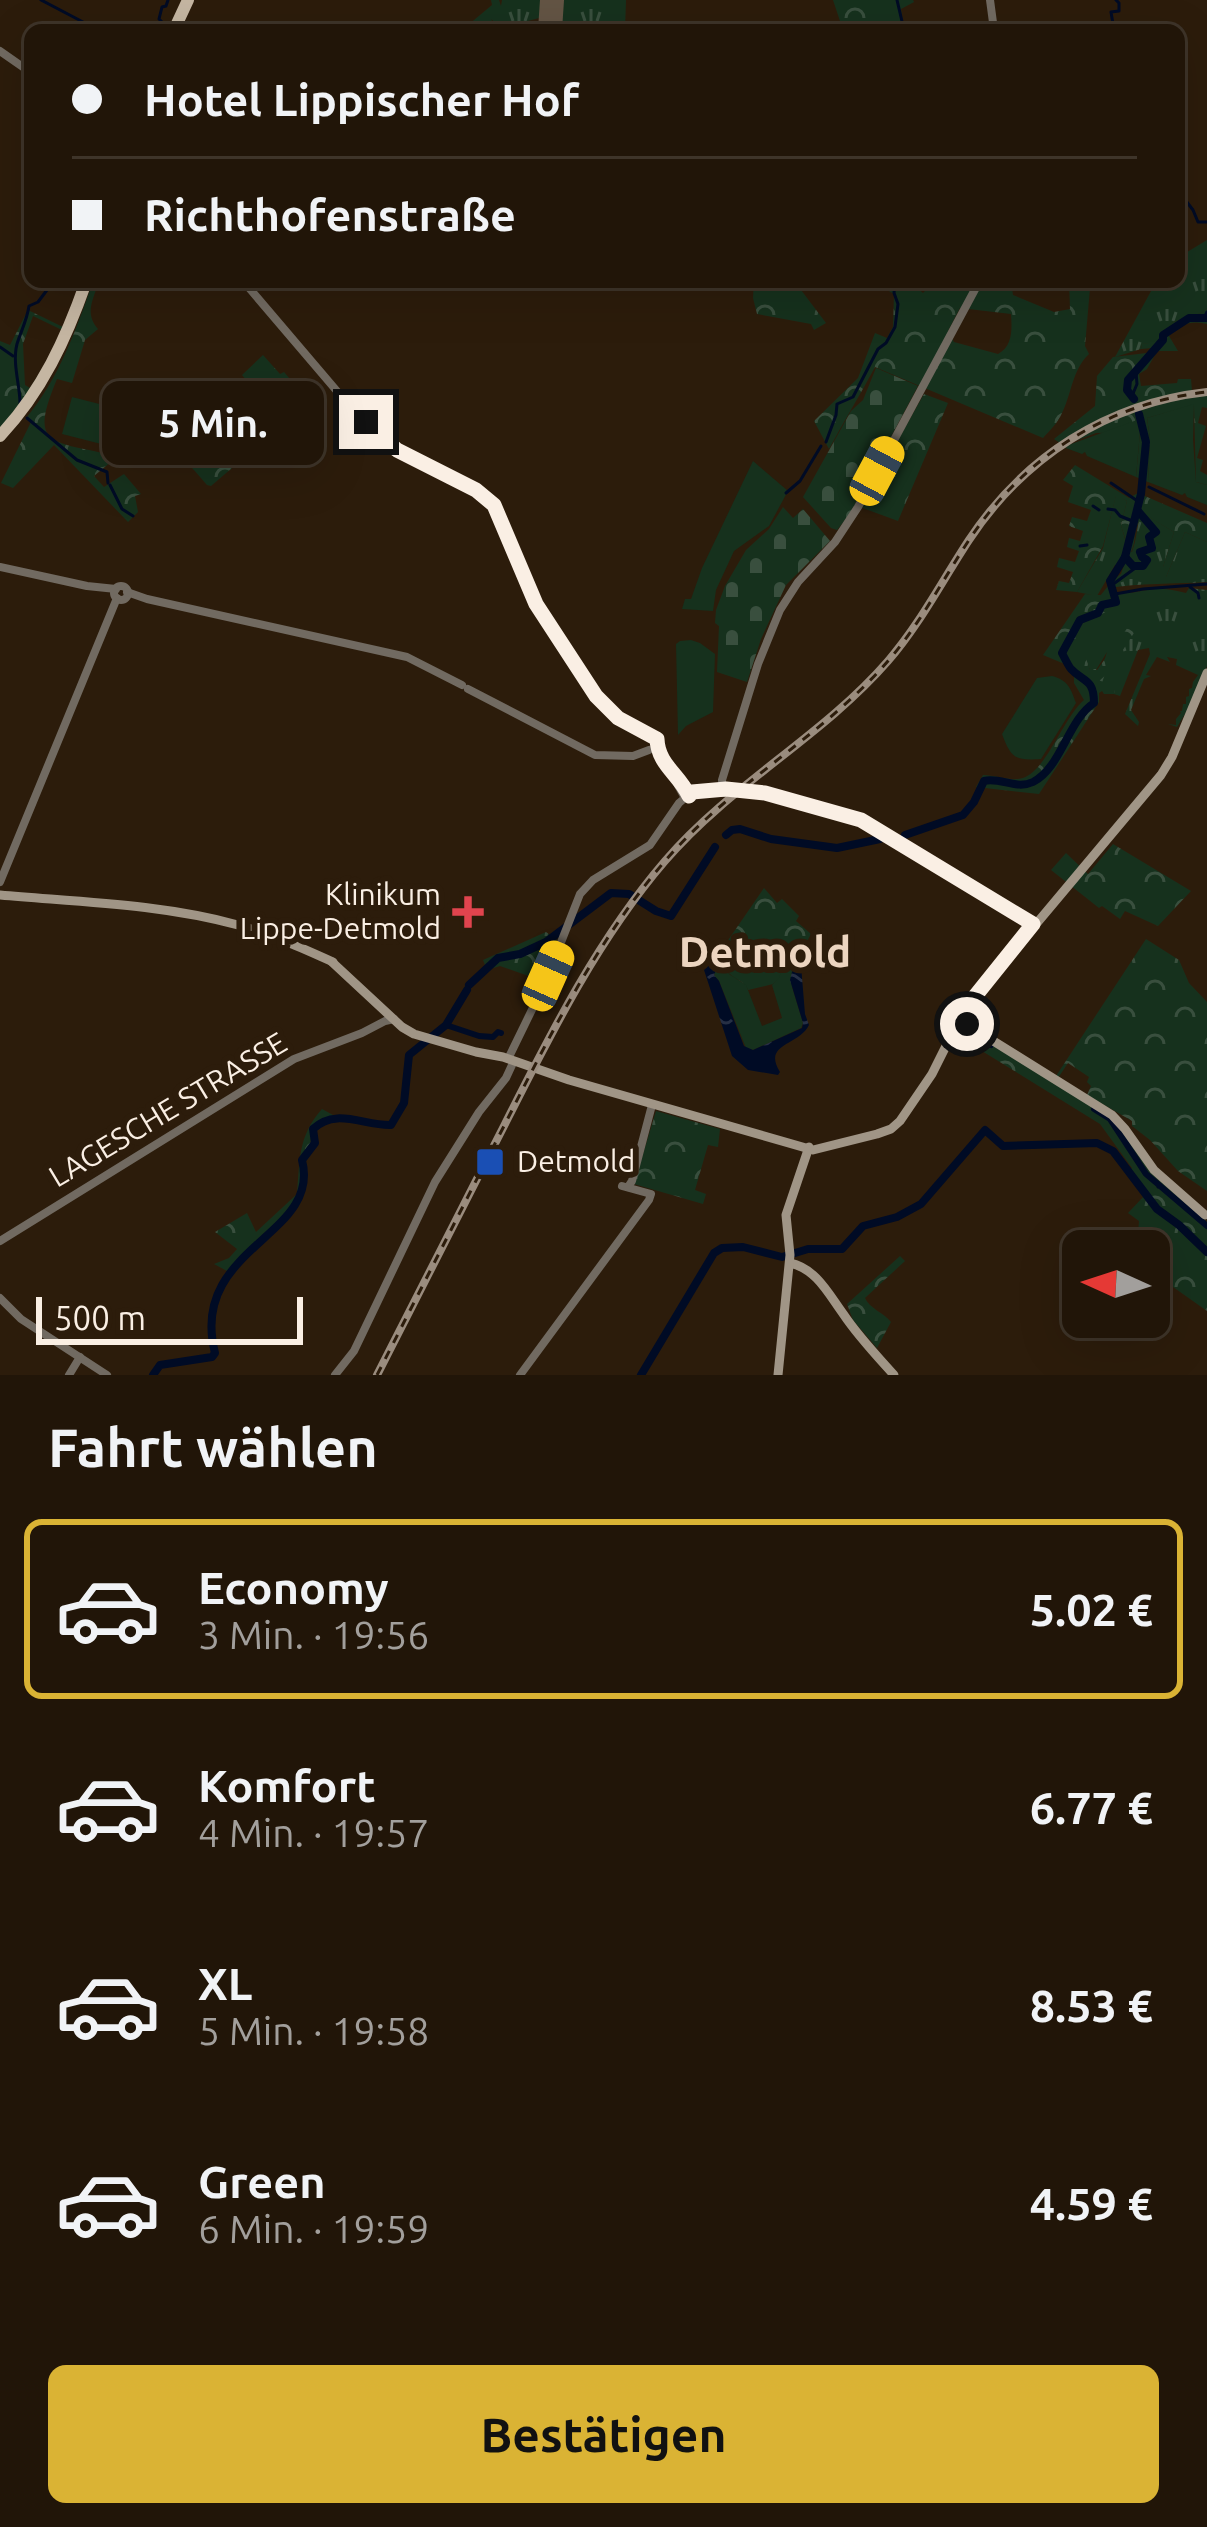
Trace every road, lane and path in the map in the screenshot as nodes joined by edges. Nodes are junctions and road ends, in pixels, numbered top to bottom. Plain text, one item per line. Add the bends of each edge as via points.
1 (84, 288) edge
2 (251, 288) edge
3 (976, 288) edge
4 (0, 436) edge
5 (0, 567) edge
6 (118, 594) junction
7 (1207, 673) edge
8 (648, 743) junction
9 (724, 791) junction
10 (687, 797) junction
11 (0, 882) edge
12 (0, 895) edge
13 (1032, 925) junction
14 (397, 1019) junction
15 (958, 1021) junction
16 (510, 1062) junction
17 (652, 1105) junction
18 (808, 1148) junction
19 (1205, 1215) edge
20 (0, 1241) edge
21 (790, 1256) junction
22 (0, 1298) edge
23 (80, 1357) junction
24 (69, 1375) edge
25 (107, 1375) edge
26 (335, 1375) edge
27 (520, 1375) edge
28 (778, 1375) edge
29 (894, 1375) edge

1 - 4 main road via 49,370
2 - 8 street via 397,450 494,505 536,604 596,696
3 - 9 street via 858,507 780,610 746,699
5 - 6 street
6 - 8 street via 407,657 595,755 633,756
6 - 11 street
7 - 13 main road via 1168,765
8 - 10 street
9 - 10 street
9 - 13 street via 866,822
10 - 16 street via 649,847 589,883 576,900
11 - 12 street
12 - 14 main road via 129,905 283,940 332,962
13 - 15 main road
14 - 16 main road via 412,1033
14 - 20 street, LAGESCHE STRASSE via 294,1059
15 - 18 main road via 896,1126
15 - 19 main road via 1112,1115 1154,1170
16 - 17 main road
16 - 26 street via 435,1182
17 - 18 main road
17 - 27 street via 625,1186 652,1194
18 - 21 main road via 786,1215
21 - 28 main road
21 - 29 main road
22 - 23 street
23 - 24 street
23 - 25 street

